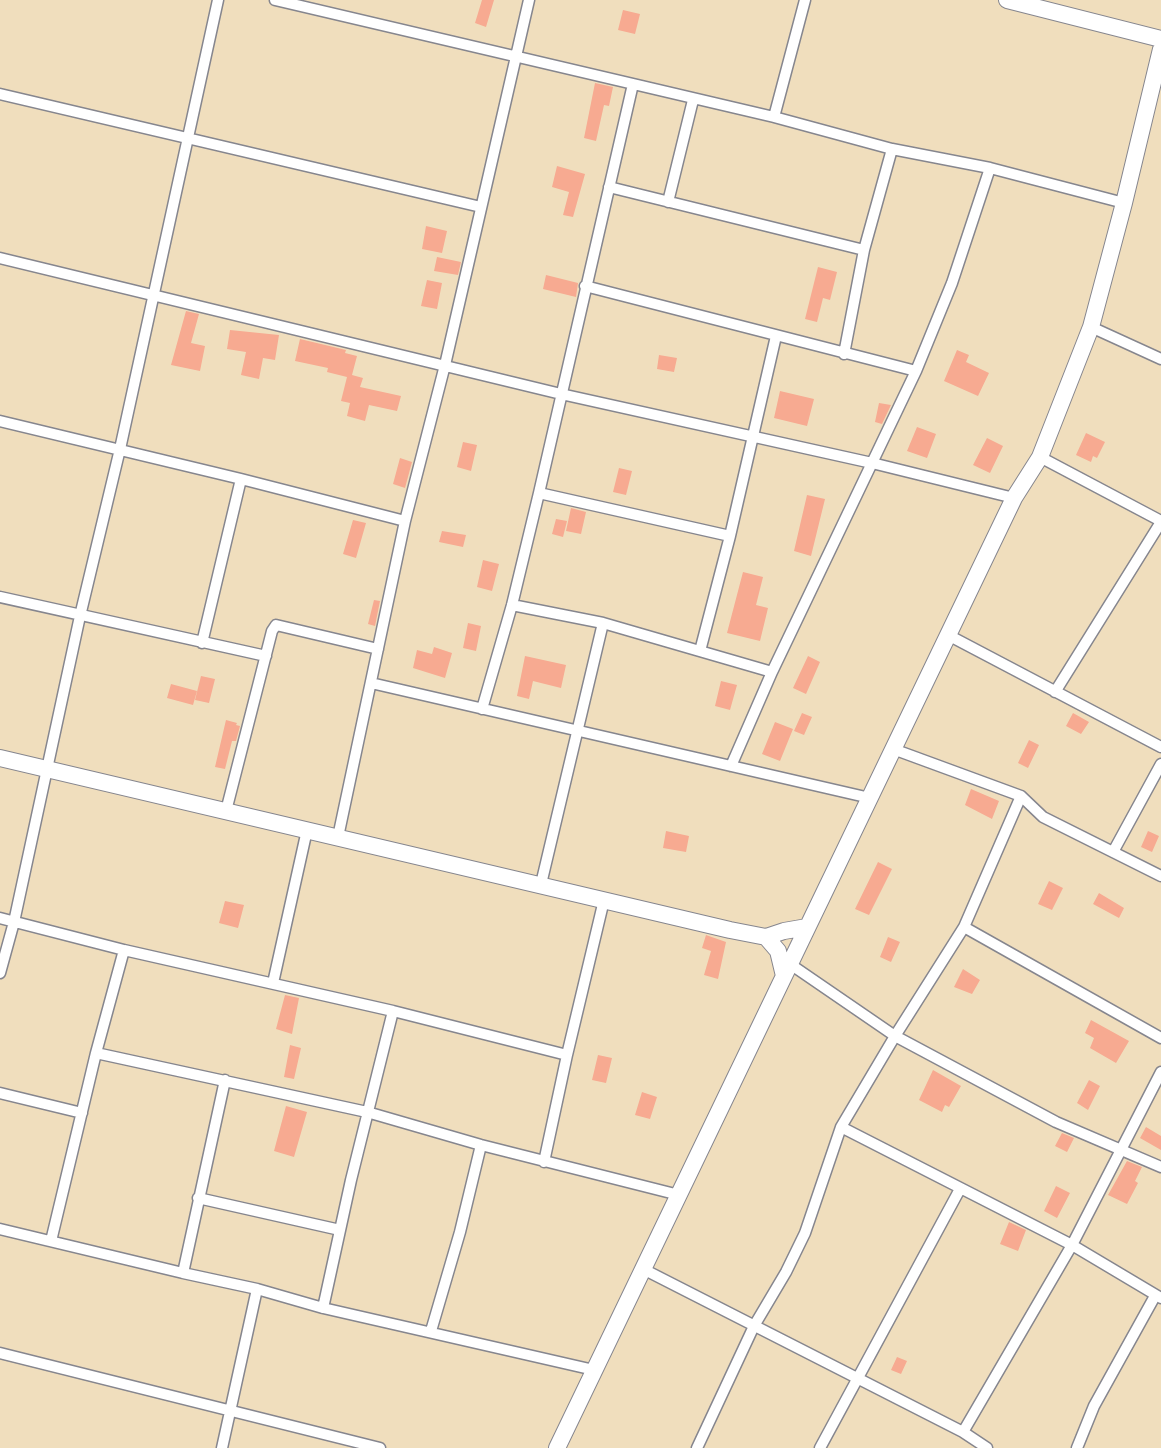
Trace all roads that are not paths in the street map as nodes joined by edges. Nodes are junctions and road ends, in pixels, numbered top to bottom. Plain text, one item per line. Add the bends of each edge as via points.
1 (218, 0) edge
2 (275, 0) edge
3 (529, 0) edge
4 (804, 0) edge
5 (1007, 0) edge
6 (1161, 39) edge
7 (1161, 48) edge
8 (514, 55) junction
9 (633, 84) junction
10 (0, 94) edge
11 (693, 100) junction
12 (774, 117) junction
13 (187, 139) junction
14 (892, 149) junction
15 (990, 168) junction
16 (609, 187) junction
17 (668, 202) junction
18 (1124, 203) junction
19 (481, 207) junction
20 (864, 250) junction
21 (0, 258) edge
22 (585, 286) junction
23 (154, 295) junction
24 (1091, 327) junction
25 (776, 336) junction
26 (844, 354) junction
27 (1161, 359) edge
28 (444, 365) junction
29 (916, 371) junction
30 (561, 394) junction
31 (0, 421) edge
32 (751, 437) junction
33 (120, 449) junction
34 (1040, 457) junction
35 (872, 463) junction
36 (241, 479) junction
37 (539, 493) junction
38 (1014, 499) junction
39 (405, 521) junction
40 (1161, 522) edge
41 (730, 536) junction
42 (0, 597) edge
43 (512, 605) junction
44 (80, 616) junction
45 (603, 623) junction
46 (948, 635) junction
47 (202, 643) junction
48 (378, 649) junction
49 (700, 650) junction
50 (265, 656) junction
51 (772, 671) junction
52 (371, 683) junction
53 (1055, 692) junction
54 (482, 709) junction
55 (577, 730) junction
56 (1161, 747) edge
57 (893, 749) junction
58 (0, 758) edge
59 (1161, 764) edge
60 (731, 766) junction
61 (48, 769) junction
62 (1021, 796) junction
63 (870, 798) junction
64 (226, 811) junction
65 (307, 830) junction
66 (338, 837) junction
67 (1113, 852) junction
68 (1161, 876) edge
69 (541, 884) junction
70 (604, 900) junction
71 (0, 918) edge
72 (14, 922) junction
73 (807, 927) junction
74 (964, 927) junction
75 (765, 937) junction
76 (124, 950) junction
77 (787, 970) junction
78 (0, 973) edge
79 (273, 983) junction
80 (393, 1010) junction
81 (895, 1036) junction
82 (1161, 1038) edge
83 (96, 1053) junction
84 (567, 1055) junction
85 (1161, 1072) edge
86 (225, 1080) junction
87 (0, 1093) edge
88 (367, 1112) junction
89 (82, 1113) junction
90 (841, 1127) junction
91 (481, 1145) junction
92 (1122, 1148) junction
93 (544, 1162) junction
94 (1161, 1167) edge
95 (960, 1189) junction
96 (678, 1195) junction
97 (198, 1198) junction
98 (0, 1229) edge
99 (340, 1230) junction
100 (51, 1241) junction
101 (1072, 1245) junction
102 (643, 1269) junction
103 (183, 1273) junction
104 (257, 1289) junction
105 (1158, 1297) edge
106 (323, 1308) junction
107 (754, 1326) junction
108 (431, 1331) junction
109 (0, 1353) edge
110 (594, 1370) junction
111 (858, 1379) junction
112 (231, 1410) junction
113 (963, 1432) junction
114 (222, 1448) edge
115 (380, 1448) edge
116 (557, 1448) edge
117 (697, 1448) edge
118 (820, 1448) edge
119 (987, 1448) edge
120 (1077, 1448) edge

1 - 13 street
2 - 8 street
3 - 8 street
4 - 12 street
5 - 6 street
7 - 18 street
8 - 9 street
8 - 19 street
9 - 11 street
9 - 16 street
10 - 13 street
11 - 12 street
11 - 17 street
12 - 14 street
13 - 19 street
13 - 23 street
14 - 15 street
14 - 20 street
15 - 18 street
15 - 29 street via 952,283
16 - 17 street
16 - 22 street
17 - 20 street
18 - 24 street
19 - 28 street
20 - 26 street
21 - 23 street
22 - 25 street
22 - 30 street
23 - 28 street
23 - 33 street
24 - 27 street
24 - 34 street
25 - 26 street
25 - 32 street
26 - 29 street
28 - 30 street
28 - 39 street
29 - 35 street
30 - 32 street
30 - 37 street
31 - 33 street
32 - 35 street
32 - 41 street
33 - 36 street
33 - 44 street
34 - 38 street
34 - 40 street
35 - 38 street
35 - 51 street
36 - 39 street
36 - 47 street
37 - 41 street
37 - 43 street
38 - 46 street
39 - 48 street
40 - 53 street
41 - 49 street
42 - 44 street
43 - 45 street
43 - 54 street
44 - 47 street
44 - 61 street
45 - 49 street
45 - 55 street
46 - 53 street
46 - 57 street
47 - 50 street
48 - 50 street via 276,625
48 - 52 street
49 - 51 street
50 - 64 street
51 - 60 street
52 - 54 street
52 - 66 street
53 - 56 street
54 - 55 street
55 - 60 street
55 - 69 street
57 - 62 street
57 - 63 street
58 - 61 street
59 - 67 street
60 - 63 street
61 - 64 street
61 - 72 street
62 - 67 street via 1043,817
62 - 74 street
63 - 73 street
64 - 65 street
65 - 66 street
65 - 79 street
66 - 69 street
67 - 68 street
69 - 70 street
70 - 75 street
70 - 84 street
71 - 72 street
72 - 76 street
72 - 78 street
73 - 75 street
73 - 77 street
74 - 81 street
74 - 82 street
75 - 77 street
76 - 79 street
76 - 83 street
77 - 81 street
77 - 96 street
79 - 80 street
80 - 84 street
80 - 88 street
81 - 90 street
81 - 92 street via 1056,1122
83 - 86 street
83 - 89 street
84 - 93 street
85 - 92 street
86 - 88 street
86 - 97 street
87 - 89 street
88 - 91 street
88 - 99 street
89 - 100 street
90 - 95 street
90 - 107 street via 805,1233
91 - 93 street
91 - 108 street
92 - 94 street
92 - 101 street
93 - 96 street
95 - 101 street
95 - 111 street
96 - 102 street
97 - 99 street
97 - 103 street
98 - 100 street
99 - 106 street
100 - 103 street
101 - 105 street
101 - 113 street
102 - 107 street
102 - 110 street
103 - 104 street
104 - 106 street
104 - 112 street
105 - 120 street via 1094,1406
106 - 108 street
107 - 111 street
107 - 117 street
108 - 110 street
109 - 112 street
110 - 116 street
111 - 113 street
111 - 118 street
112 - 114 street
112 - 115 street
113 - 119 street

